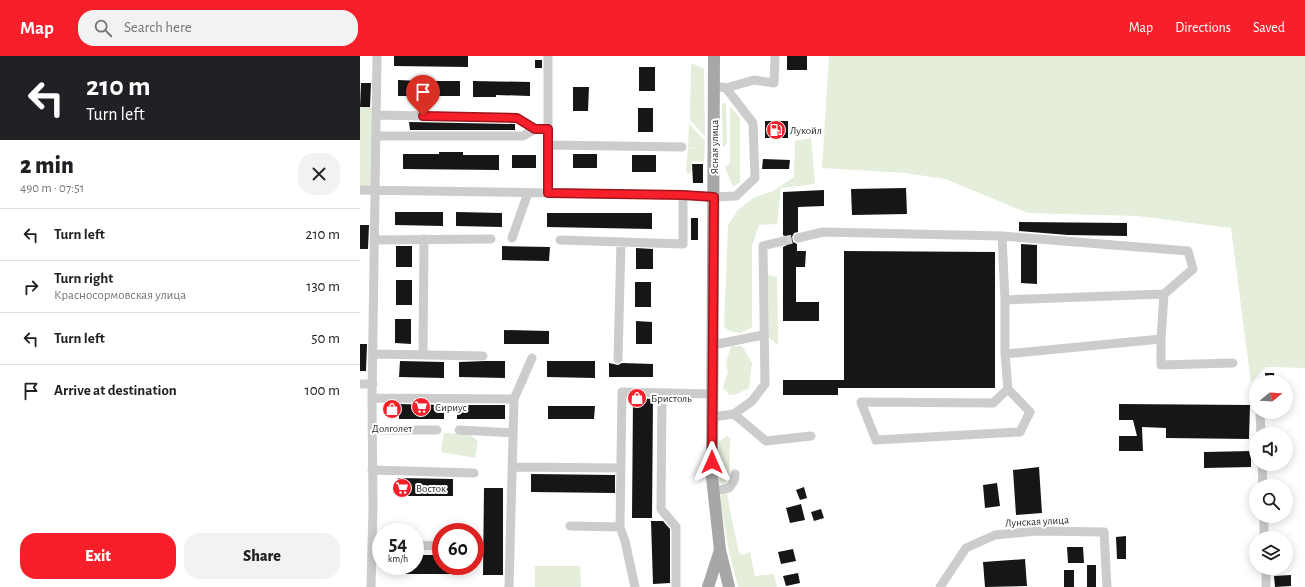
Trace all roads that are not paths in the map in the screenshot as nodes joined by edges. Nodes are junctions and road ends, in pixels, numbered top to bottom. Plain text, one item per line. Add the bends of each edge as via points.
1 (377, 56) edge
2 (548, 56) edge
3 (775, 56) edge
4 (715, 57) edge
5 (720, 87) junction
6 (376, 115) junction
7 (535, 129) junction
8 (548, 129) junction
9 (376, 136) junction
10 (548, 145) junction
11 (682, 147) dead end
12 (360, 190) edge
13 (375, 190) junction
14 (528, 193) junction
15 (548, 193) junction
16 (683, 195) junction
17 (714, 197) junction
18 (1002, 236) junction
19 (512, 238) dead end
20 (798, 238) tunnel mouth
21 (491, 239) dead end
22 (375, 240) junction
23 (424, 240) junction
24 (560, 240) dead end
25 (783, 241) tunnel mouth
26 (621, 242) junction
27 (1164, 294) junction
28 (1006, 300) junction
29 (763, 334) junction
30 (1161, 339) junction
31 (713, 345) junction
32 (373, 354) junction
33 (1005, 354) junction
34 (423, 355) junction
35 (483, 356) dead end
36 (532, 358) dead end
37 (618, 359) dead end
38 (1233, 363) dead end
39 (360, 384) edge
40 (373, 384) junction
41 (1008, 389) junction
42 (662, 393) junction
43 (712, 394) junction
44 (372, 398) junction
45 (514, 399) junction
46 (734, 414) junction
47 (712, 417) junction
48 (372, 430) junction
49 (437, 430) dead end
50 (459, 430) dead end
51 (513, 433) junction
52 (810, 436) dead end
53 (512, 466) junction
54 (621, 468) junction
55 (372, 470) junction
56 (474, 473) dead end
57 (735, 474) dead end
58 (713, 491) junction
59 (376, 523) edge
60 (570, 526) dead end
61 (620, 527) junction
62 (720, 550) junction
63 (373, 575) edge
64 (1266, 575) edge
65 (371, 587) edge
66 (509, 587) edge
67 (635, 587) edge
68 (676, 587) edge
69 (708, 587) edge
70 (729, 587) edge
71 (940, 587) edge
72 (1107, 587) edge
73 (1266, 587) edge

1 - 6 street
2 - 8 street
3 - 5 street via 774,83 754,80
4 - 5 main road, Ясная улица
5 - 17 main road, Ясная улица
5 - 17 street via 753,123 755,178 736,196
6 - 7 street via 517,118
6 - 9 street
7 - 8 street
7 - 9 street via 523,136
8 - 10 street
9 - 13 street
10 - 11 street
10 - 15 street
12 - 13 street
13 - 14 street
13 - 22 street
14 - 15 street
14 - 19 street
15 - 16 street
16 - 17 street
16 - 26 street via 683,244
17 - 31 main road, Ясная улица
18 - 20 street via 824,232
18 - 27 street via 1188,251 1193,269
18 - 28 street
21 - 23 street
22 - 23 street
22 - 32 street
23 - 34 street
24 - 26 street
25 - 29 street via 762,246
26 - 37 street
27 - 28 street
27 - 30 street
28 - 33 street
29 - 31 street
29 - 46 street via 765,384 752,401
30 - 33 street
30 - 38 street via 1161,364
31 - 43 main road, Ясная улица
32 - 34 street
32 - 40 street
33 - 41 street
34 - 35 street
36 - 45 street
39 - 40 street
40 - 44 street
41 - 41 street via 993,403 861,402 876,440 1020,432 1030,412
42 - 43 street
42 - 54 street via 622,392
42 - 68 street via 661,509 676,527
43 - 47 main road, Ясная улица
44 - 45 street
44 - 48 street
45 - 51 street
46 - 47 street
46 - 52 street via 766,441
47 - 58 main road, Ясная улица
48 - 49 street
48 - 55 street
50 - 51 street
51 - 53 street
53 - 54 street
53 - 66 street
54 - 61 street
55 - 56 street
55 - 59 street
57 - 58 street via 729,488
58 - 62 main road, Ясная улица
60 - 61 street
61 - 67 street via 626,541
62 - 69 main road
62 - 70 main road, Ясная улица
63 - 65 street
64 - 73 street
71 - 72 street, Лунская улица via 966,548 995,535 1037,531 1104,532

